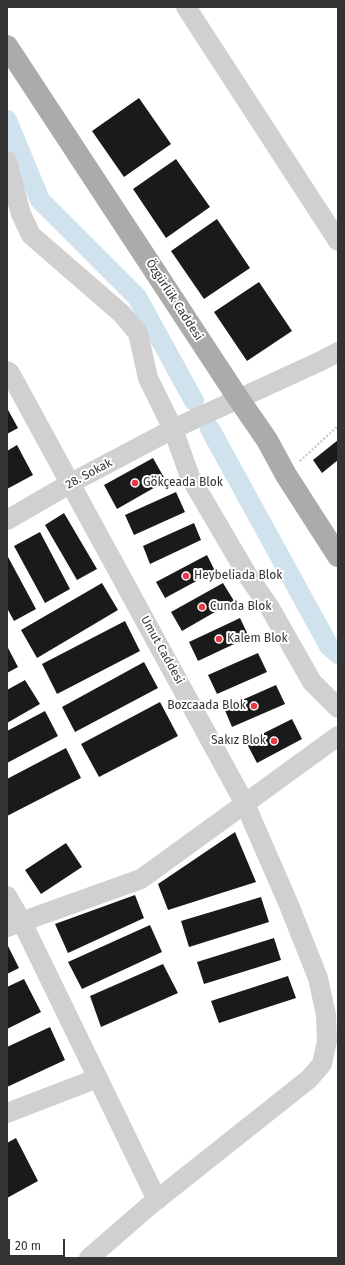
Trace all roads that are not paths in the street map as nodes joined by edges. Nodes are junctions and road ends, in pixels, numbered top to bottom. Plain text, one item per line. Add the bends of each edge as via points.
1 (186, 7) edge
2 (7, 46) edge
3 (7, 161) edge
4 (338, 241) edge
5 (338, 352) edge
6 (7, 371) edge
7 (238, 398) junction
8 (173, 429) junction
9 (71, 484) junction
10 (7, 520) edge
11 (338, 556) edge
12 (338, 708) edge
13 (338, 736) edge
14 (245, 804) junction
15 (7, 896) edge
16 (14, 925) edge
17 (98, 1078) junction
18 (7, 1113) edge
19 (157, 1200) junction
20 (89, 1258) edge

1 - 4 street
2 - 7 main road, Özgürlük Caddesi
3 - 8 street via 20,214 31,235 122,314 138,333 148,378
5 - 7 street, 28. Sokak
6 - 9 street, Umut Caddesi
7 - 8 street, 28. Sokak
7 - 11 main road, Özgürlük Caddesi via 267,440 286,475
8 - 9 street, 28. Sokak
8 - 12 street via 190,478 312,682
9 - 10 street, 28. Sokak
9 - 14 street, Umut Caddesi
13 - 14 street
14 - 16 street via 141,879
14 - 19 street, Umut Caddesi via 318,978 326,1015 326,1041 322,1064 309,1079
15 - 16 street
16 - 17 street
17 - 18 street
17 - 19 street
19 - 20 street, Umut Caddesi

